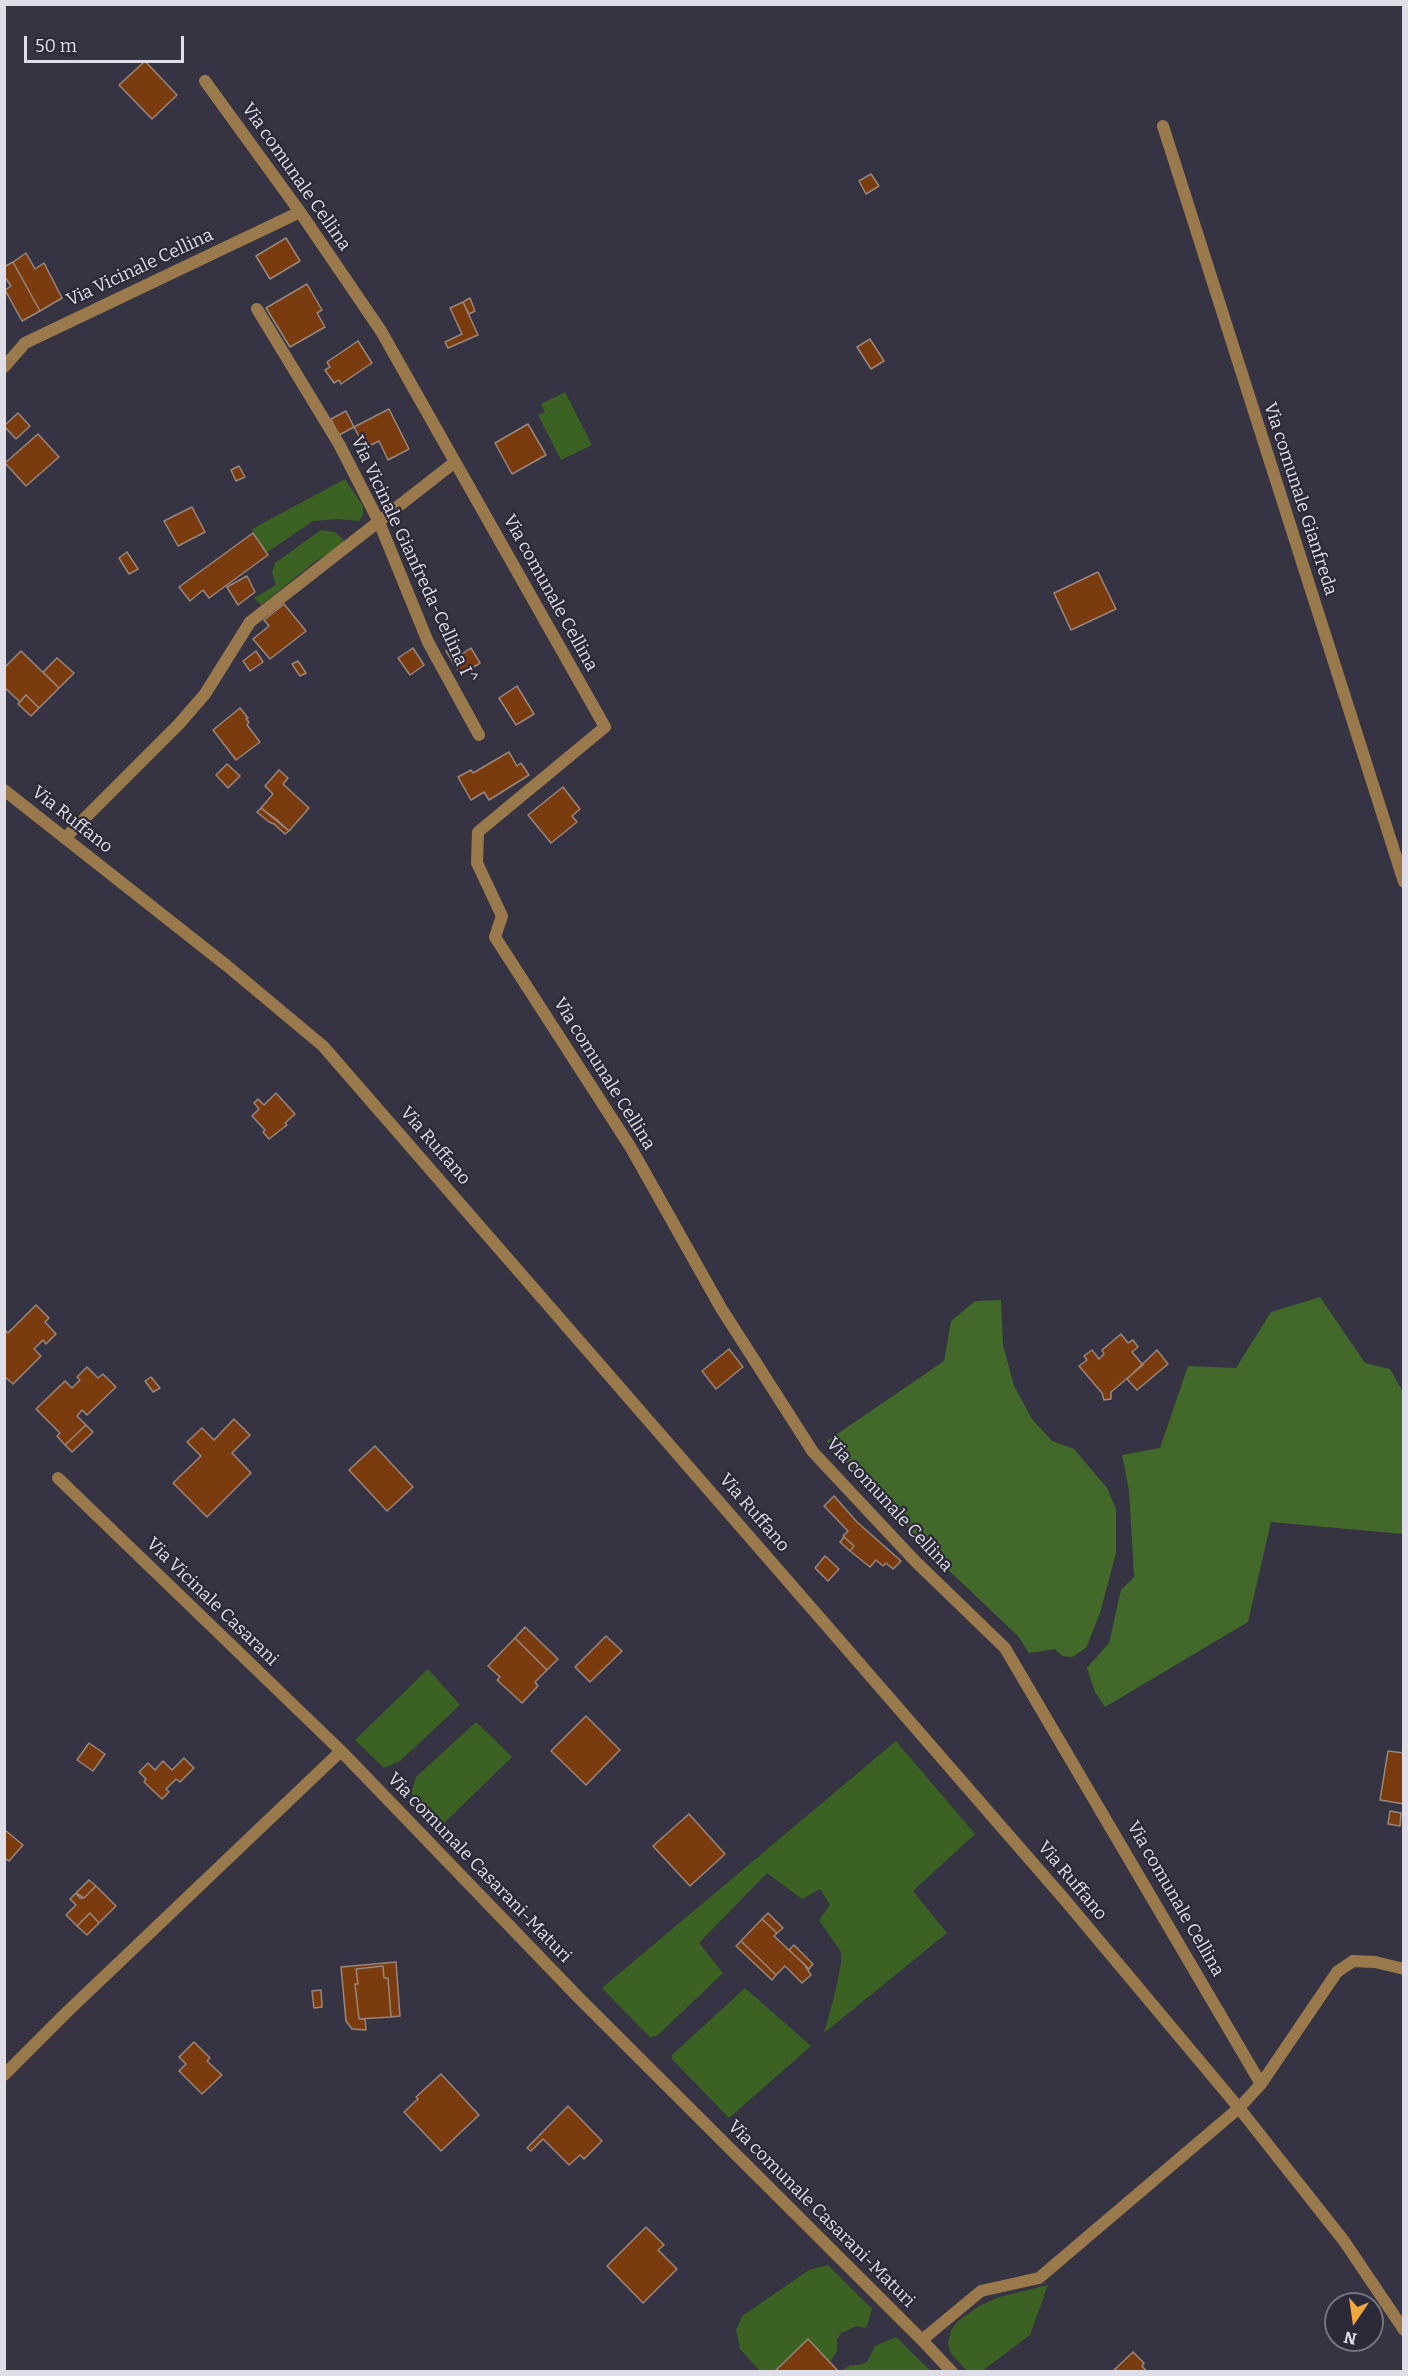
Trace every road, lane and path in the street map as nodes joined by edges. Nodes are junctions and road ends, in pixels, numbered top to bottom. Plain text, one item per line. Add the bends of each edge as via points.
1 (205, 81) dead end
2 (1163, 126) dead end
3 (300, 213) junction
4 (257, 309) dead end
5 (4, 367) edge
6 (455, 462) junction
7 (380, 522) junction
8 (479, 735) dead end
9 (4, 790) edge
10 (65, 838) junction
11 (1404, 882) edge
12 (58, 1478) dead end
13 (341, 1751) junction
14 (1404, 1969) edge
15 (4, 2075) edge
16 (1261, 2084) junction
17 (1239, 2108) junction
18 (1404, 2330) edge
19 (922, 2340) junction
20 (952, 2372) edge

1 - 3 street, Via comunale Cellina
2 - 11 street, Via comunale Gianfreda
3 - 5 street, Via Vicinale Cellina via 25,343
3 - 6 street, Via comunale Cellina via 381,331
4 - 7 street, Via Vicinale Gianfreda-Cellina I^ via 339,444
6 - 7 street
6 - 16 street, Via comunale Cellina via 605,727 478,832 477,862 501,916 495,937 631,1148 721,1308 813,1452 915,1561 1005,1648
7 - 8 street, Via Vicinale Gianfreda-Cellina I^ via 428,642
7 - 10 street via 250,622 205,694
9 - 10 street, Via Ruffano
10 - 17 street, Via Ruffano via 323,1046 1065,1900
12 - 13 street, Via Vicinale Casarani
13 - 15 street
13 - 19 street, Via comunale Casarani-Maturi via 579,1998
14 - 16 street via 1353,1961 1337,1972
16 - 17 street
17 - 18 street, Via Ruffano via 1344,2241
17 - 19 street via 1039,2278 981,2291
19 - 20 street, Via comunale Casarani-Maturi

